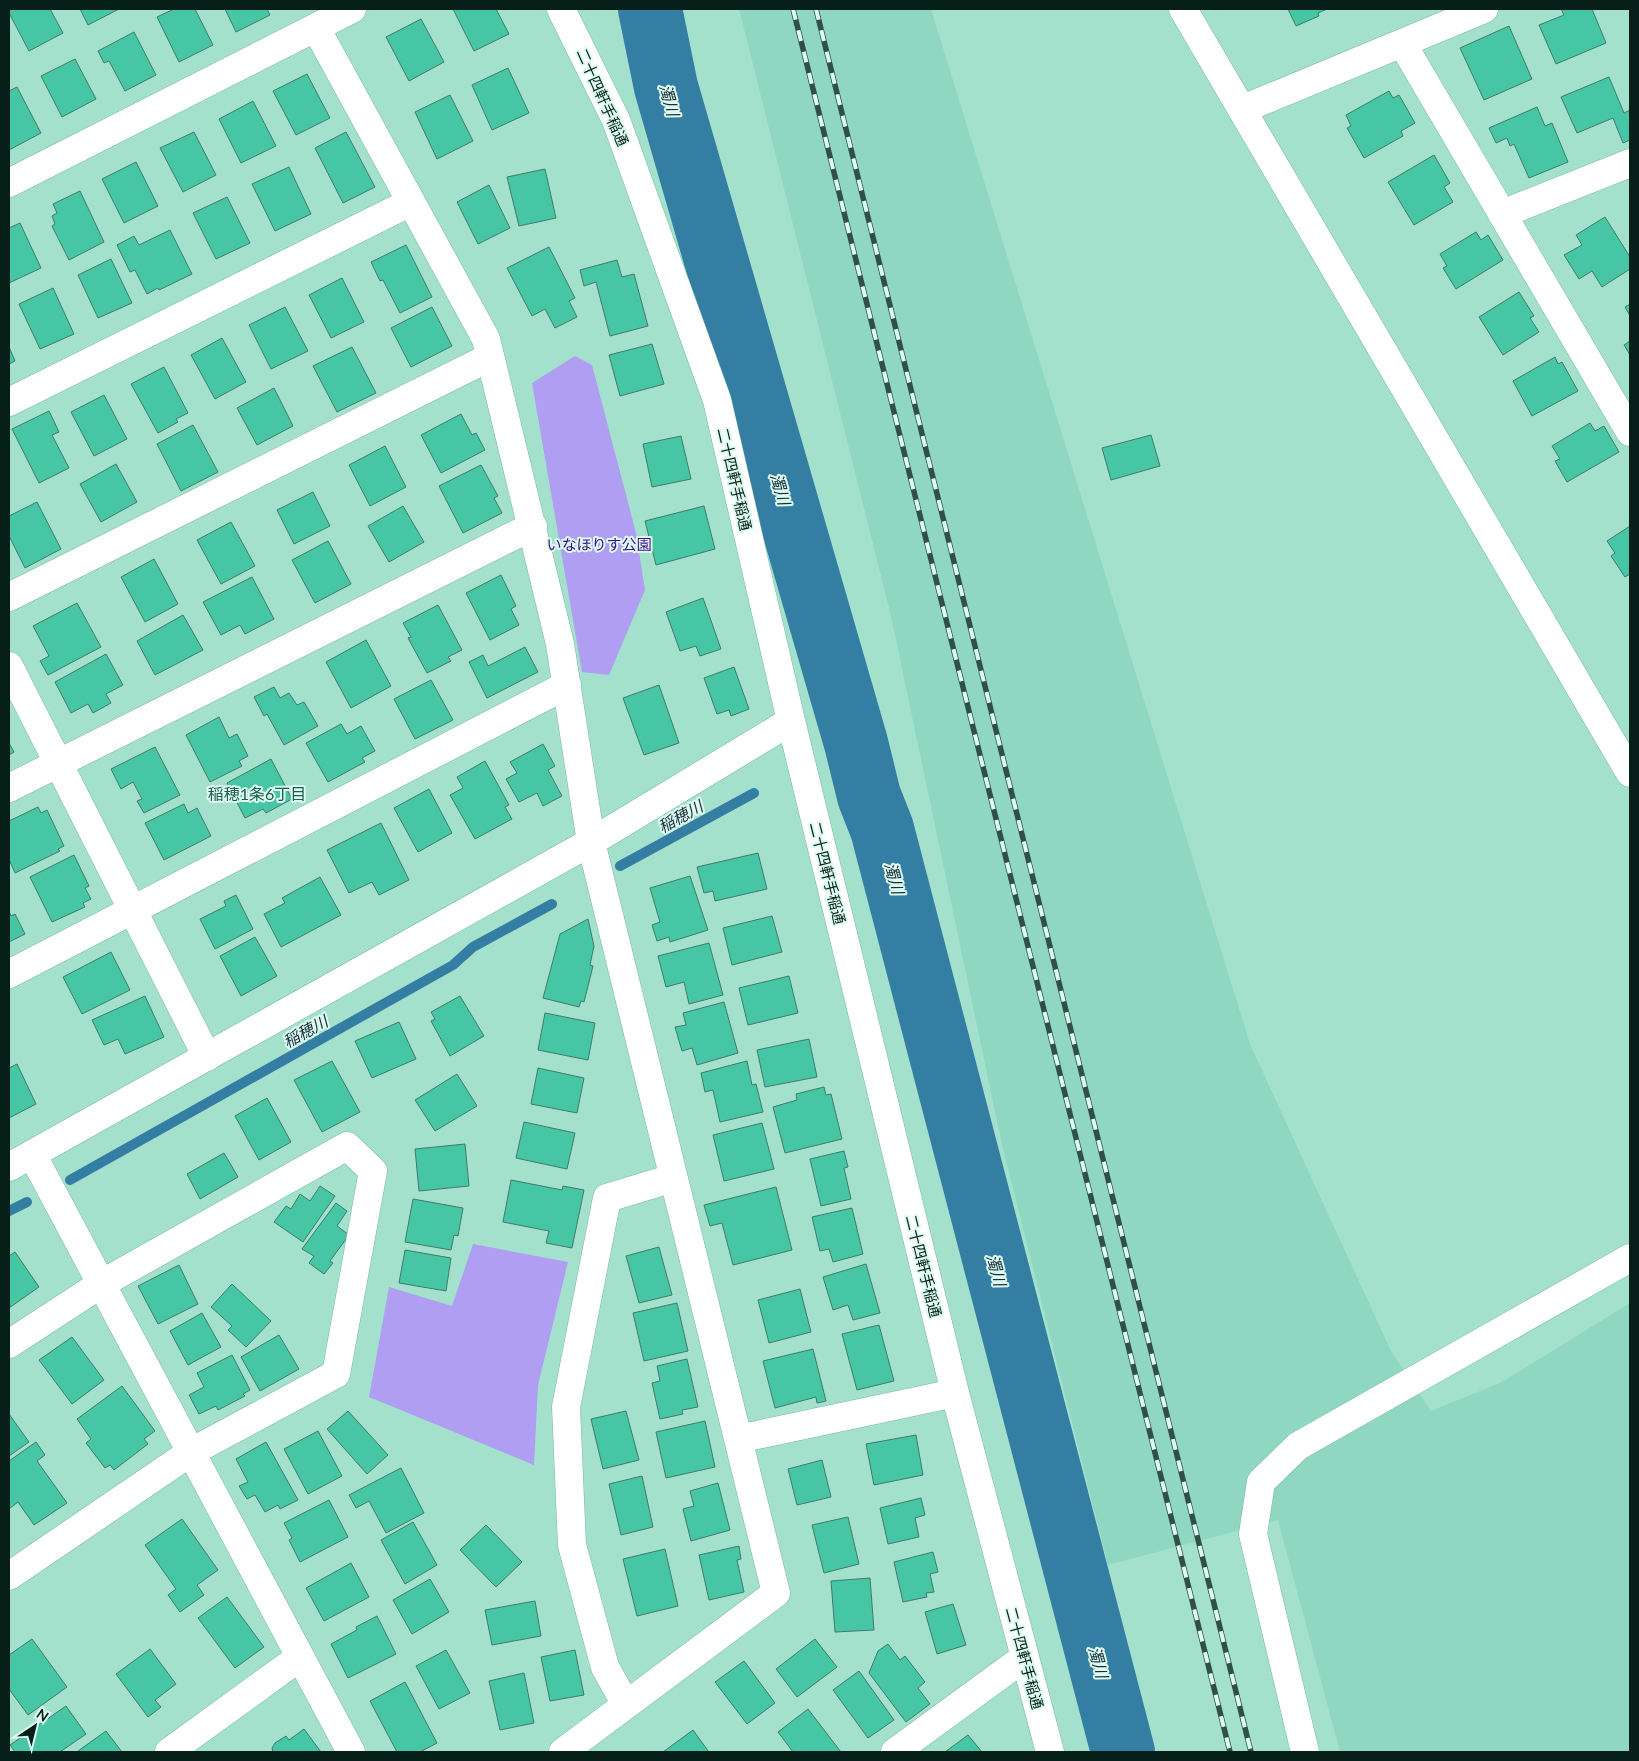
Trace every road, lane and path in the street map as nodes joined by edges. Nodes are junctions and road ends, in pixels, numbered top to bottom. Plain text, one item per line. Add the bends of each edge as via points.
1 (352, 9) edge
2 (561, 9) edge
3 (1184, 9) edge
4 (1484, 9) edge
5 (316, 28) junction
6 (1402, 43) junction
7 (1243, 109) junction
8 (1630, 163) edge
9 (9, 183) edge
10 (411, 202) junction
11 (1502, 214) junction
12 (490, 357) junction
13 (9, 402) edge
14 (1630, 432) edge
15 (533, 526) junction
16 (9, 597) edge
17 (9, 666) edge
18 (567, 685) junction
19 (792, 721) junction
20 (58, 764) junction
21 (1630, 773) edge
22 (9, 788) edge
23 (591, 842) junction
24 (132, 910) junction
25 (9, 974) edge
26 (207, 1056) junction
27 (32, 1154) junction
28 (9, 1167) edge
29 (674, 1178) junction
30 (1630, 1258) edge
31 (101, 1284) junction
32 (9, 1344) edge
33 (955, 1393) junction
34 (738, 1439) junction
35 (191, 1452) junction
36 (9, 1576) edge
37 (300, 1657) junction
38 (1025, 1657) junction
39 (626, 1705) junction
40 (169, 1752) edge
41 (351, 1752) edge
42 (563, 1752) edge
43 (895, 1752) edge
44 (1050, 1752) edge
45 (1305, 1752) edge

1 - 5 street
2 - 19 street, 二十四軒手稲通 via 616,120 717,400
3 - 7 street
4 - 6 street
5 - 9 street
5 - 10 street
6 - 7 street
6 - 11 street
7 - 21 street
8 - 11 street
10 - 12 street via 486,339
10 - 13 street
11 - 14 street
12 - 15 street
12 - 16 street
15 - 18 street
15 - 20 street
17 - 20 street
18 - 23 street
18 - 24 street
19 - 23 street
19 - 33 street, 二十四軒手稲通
20 - 22 street
20 - 24 street
23 - 26 street
23 - 29 street
24 - 25 street
24 - 26 street
26 - 27 street
27 - 28 street
27 - 31 street
29 - 34 street
29 - 39 street via 607,1198 566,1407 572,1545 605,1668
30 - 45 street via 1298,1446 1262,1482 1253,1534
31 - 32 street
31 - 35 street
31 - 35 street via 347,1146 373,1171 336,1374
33 - 34 street
33 - 38 street, 二十四軒手稲通
34 - 39 street via 776,1593
35 - 36 street
35 - 37 street
37 - 40 street
37 - 41 street
38 - 43 street
38 - 44 street, 二十四軒手稲通
39 - 42 street

